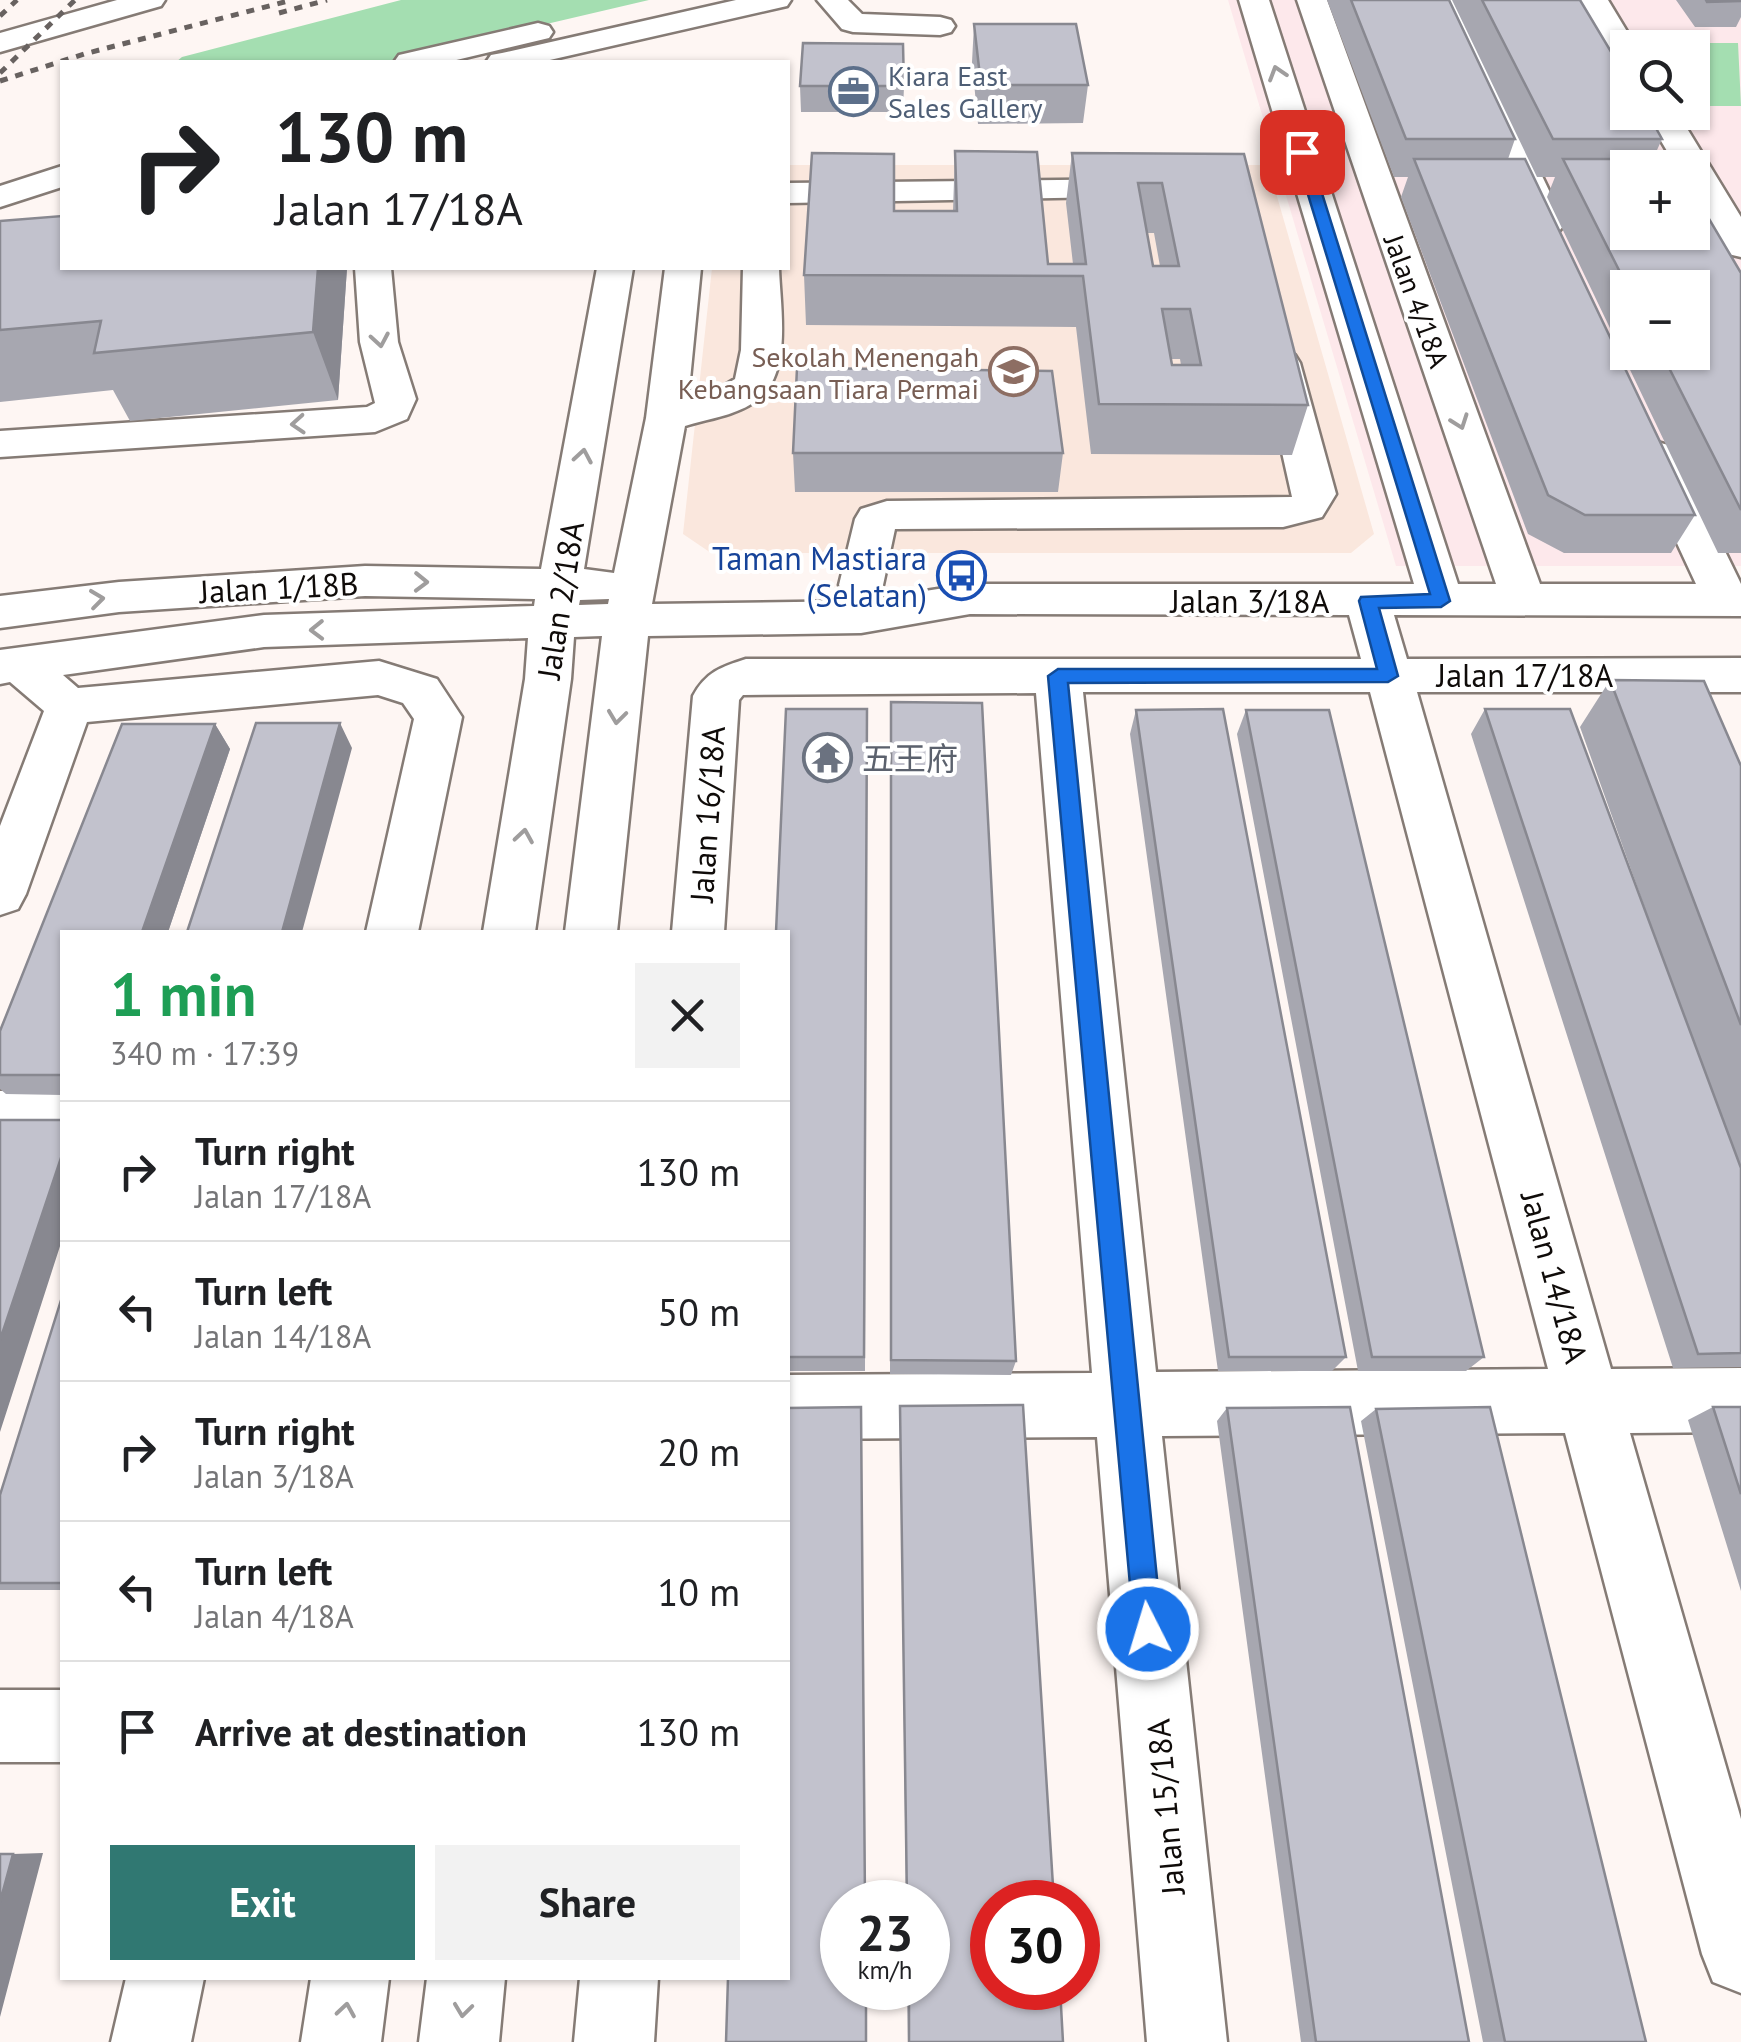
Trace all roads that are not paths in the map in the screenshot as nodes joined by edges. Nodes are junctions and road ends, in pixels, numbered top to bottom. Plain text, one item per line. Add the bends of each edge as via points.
1 (83, 0) edge
2 (150, 0) edge
3 (776, 0) edge
4 (832, 0) edge
5 (1254, 0) edge
6 (1312, 0) edge
7 (1443, 0) edge
8 (1593, 0) edge
9 (676, 18) edge
10 (0, 25) edge
11 (940, 26) dead end
12 (1611, 30) edge
13 (624, 36) edge
14 (0, 43) edge
15 (426, 60) edge
16 (511, 60) edge
17 (60, 177) edge
18 (1188, 188) edge
19 (1570, 188) edge
20 (1492, 189) edge
21 (1531, 189) junction
22 (1378, 190) junction
23 (1416, 190) edge
24 (1314, 191) junction
25 (790, 193) edge
26 (60, 201) edge
27 (1710, 203) edge
28 (6, 207) edge
29 (1741, 246) edge
30 (1564, 260) edge
31 (373, 270) edge
32 (615, 270) edge
33 (683, 270) edge
34 (761, 270) edge
35 (1272, 328) edge
36 (666, 418) junction
37 (1641, 421) edge
38 (0, 444) edge
39 (320, 453) dead end
40 (0, 479) edge
41 (862, 585) junction
42 (1733, 600) edge
43 (940, 601) junction
44 (1368, 601) junction
45 (1441, 601) junction
46 (1524, 601) junction
47 (557, 602) junction
48 (630, 603) junction
49 (0, 612) edge
50 (133, 646) junction
51 (8, 665) edge
52 (1058, 676) junction
53 (1388, 676) junction
54 (1735, 689) edge
55 (716, 696) joint
56 (69, 706) junction
57 (4, 872) edge
58 (392, 930) edge
59 (509, 930) edge
60 (592, 930) edge
61 (698, 930) edge
62 (0, 1116) edge
63 (60, 1116) edge
64 (1741, 1400) edge
65 (1589, 1401) junction
66 (1127, 1404) junction
67 (790, 1407) edge
68 (0, 1726) edge
69 (60, 1726) edge
70 (1741, 1954) edge
71 (164, 1980) edge
72 (350, 1980) edge
73 (466, 1980) edge
74 (619, 1980) edge
75 (150, 2042) edge
76 (341, 2042) edge
77 (459, 2042) edge
78 (614, 2042) edge
79 (1187, 2042) edge

1 - 10 street
2 - 14 street
3 - 9 street
4 - 11 street via 853,23
24 -> 5 street, Jalan 4/18A
6 - 22 street, Jalan 4/18A
7 - 21 street
8 - 12 street
9 - 13 street
13 - 15 street
13 - 16 street
17 - 28 street
18 - 25 street
19 - 21 street
20 - 21 street
21 - 30 street
22 - 23 street
22 - 24 street
22 -> 46 street, Jalan 4/18A
24 - 45 street, Jalan 4/18A
26 - 28 street
27 - 29 street
31 -> 38 street via 379,342 396,398 393,410 375,419
47 -> 32 street, Jalan 2/18A
33 - 36 street
34 - 36 street via 759,371 749,388
35 - 41 street via 1315,494 1307,507 1283,513 886,514 876,519
36 - 48 street
37 - 42 street
39 - 40 street
41 - 43 street, Jalan 3/18A
41 - 48 street, Jalan 3/18A
42 - 46 street, Jalan 3/18A
43 - 44 street, Jalan 3/18A
43 - 48 street, Jalan 3/18A via 861,616
44 - 45 street, Jalan 3/18A
44 - 53 street, Jalan 14/18A
45 - 46 street, Jalan 3/18A
47 - 48 street
49 -> 47 street, Jalan 1/18B via 365,581
47 -> 50 street, Jalan 1/18B
59 -> 47 street, Jalan 2/18A
48 -> 60 street
50 - 51 street, Jalan 1/18B
50 - 56 street
51 - 56 street
52 - 53 street, Jalan 17/18A
52 - 55 street, Jalan 17/18A via 746,676 727,682
52 - 66 street, Jalan 15/18A
53 - 54 street, Jalan 17/18A
53 - 65 street, Jalan 14/18A
55 - 61 street, Jalan 16/18A
56 - 57 street
56 - 58 street via 379,678 420,691 438,717
62 - 63 street
64 - 65 street
65 - 66 street
65 - 70 street, Jalan 14/18A
66 - 67 street
66 - 79 street, Jalan 15/18A
68 - 69 street
71 - 75 street
76 -> 72 street
73 -> 77 street
74 - 78 street

